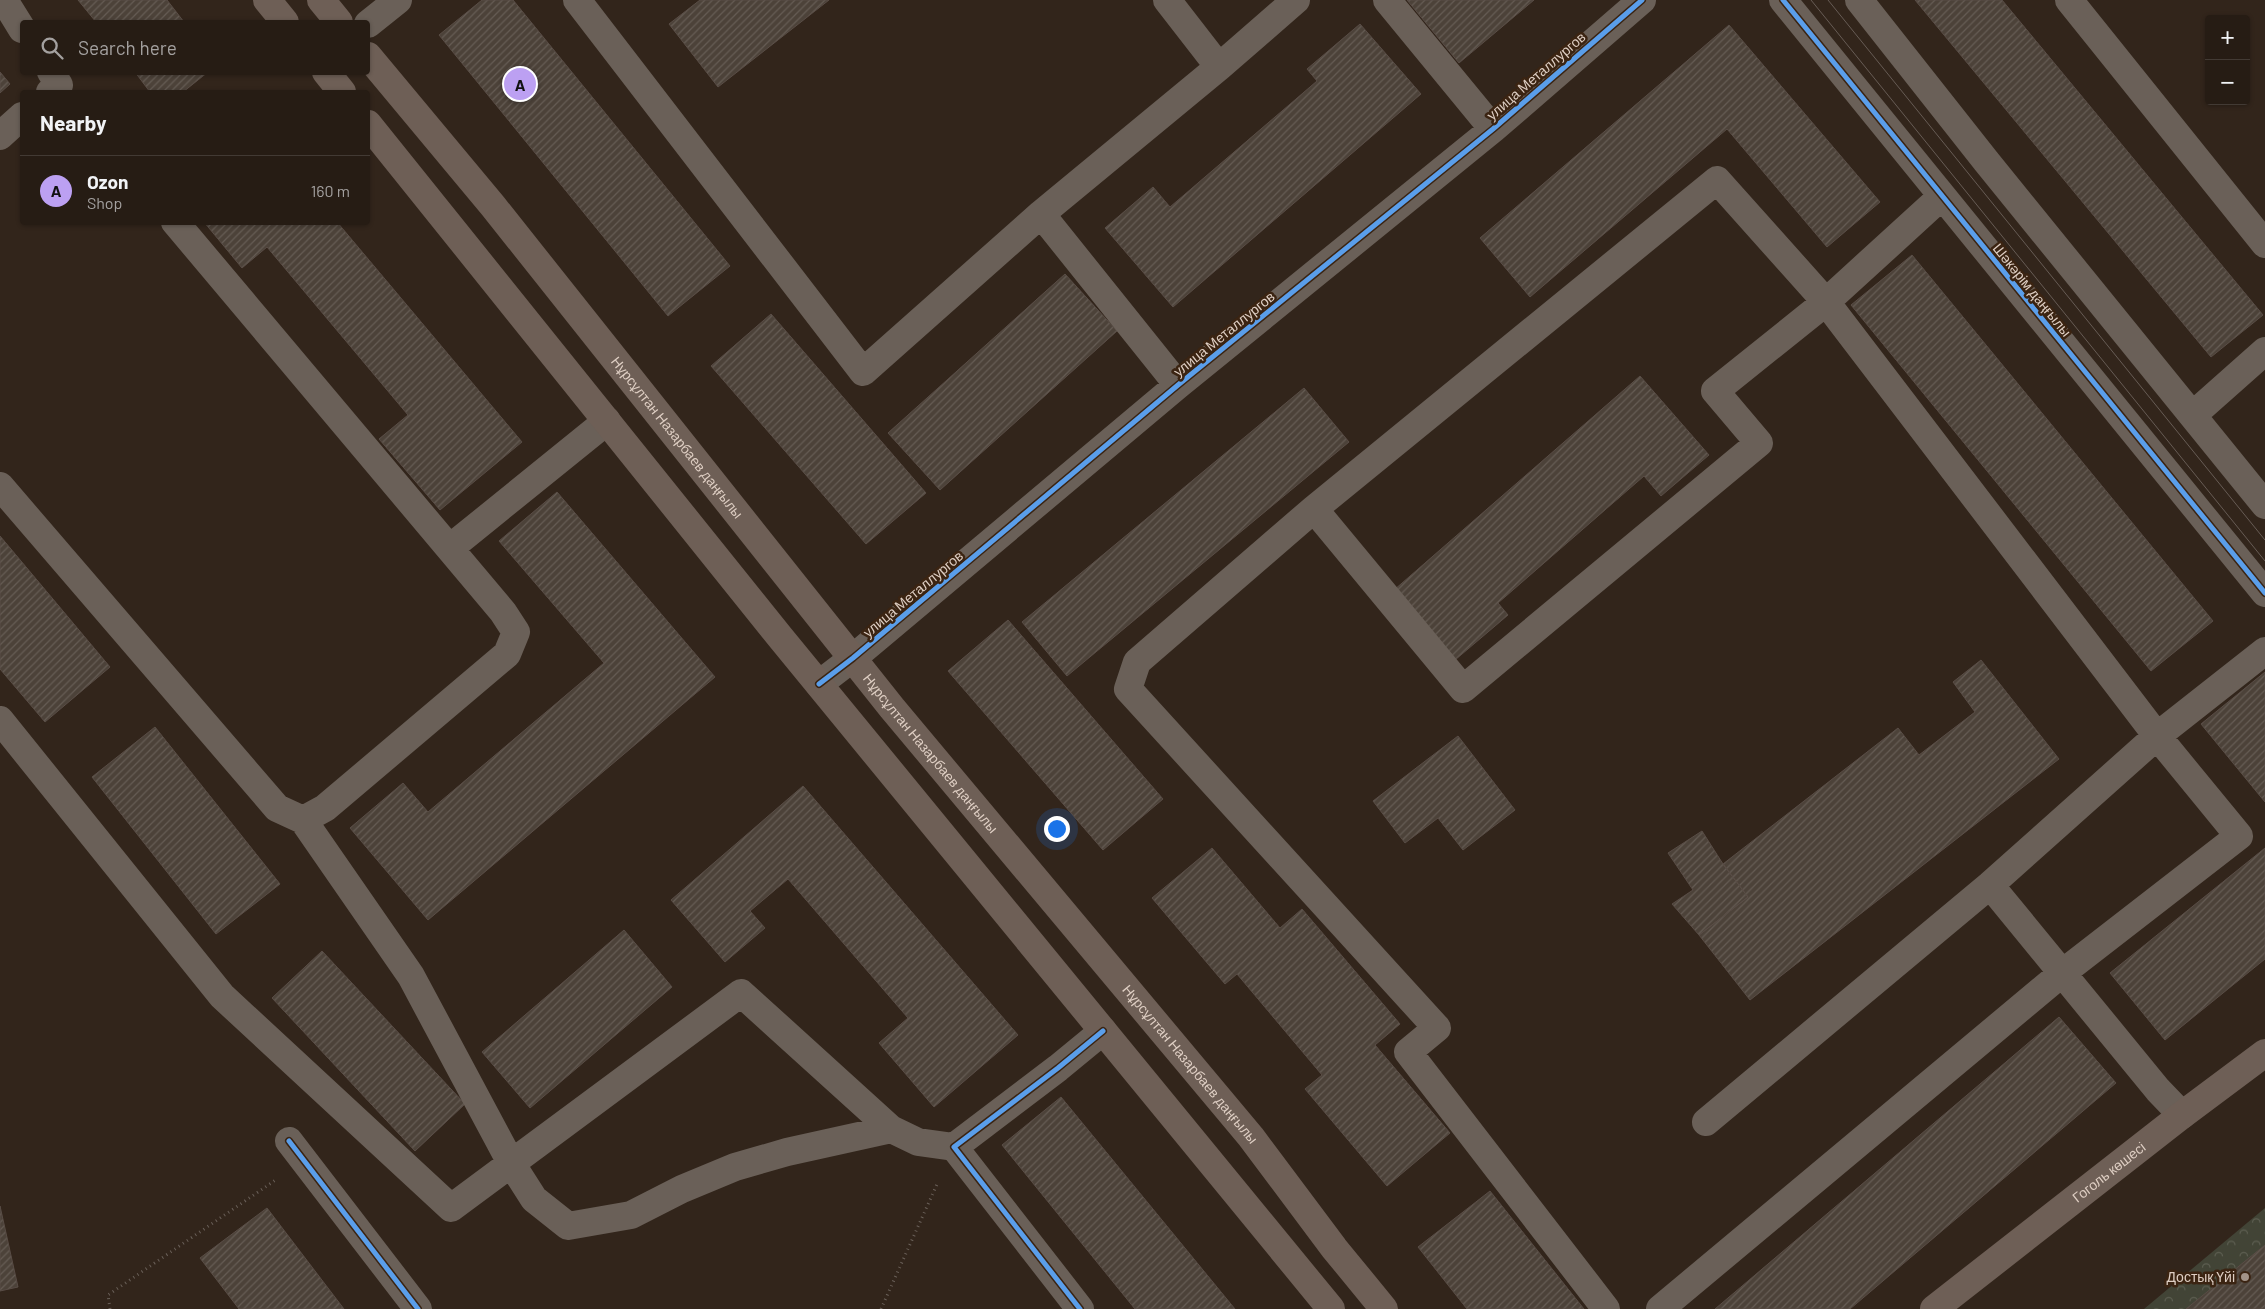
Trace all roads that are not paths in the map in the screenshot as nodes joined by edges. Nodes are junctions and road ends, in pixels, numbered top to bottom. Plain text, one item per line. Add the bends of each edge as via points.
1 (4, 0) edge
2 (267, 0) edge
3 (321, 0) edge
4 (398, 0) edge
5 (577, 0) edge
6 (1167, 0) edge
7 (1296, 0) edge
8 (1387, 0) edge
9 (1642, 0) edge
10 (1783, 0) edge
11 (1859, 0) edge
12 (2069, 0) edge
13 (284, 20) edge
14 (338, 20) edge
15 (370, 22) edge
16 (20, 26) edge
17 (370, 58) edge
18 (1219, 67) junction
19 (328, 75) edge
20 (340, 90) edge
21 (20, 118) edge
22 (370, 126) edge
23 (1492, 129) junction
24 (0, 136) edge
25 (1941, 197) junction
26 (1041, 214) junction
27 (178, 225) edge
28 (2265, 244) edge
29 (1826, 302) junction
30 (2265, 351) edge
31 (1178, 385) junction
32 (2203, 406) dead end
33 (607, 422) junction
34 (0, 486) edge
35 (2265, 505) edge
36 (1314, 509) junction
37 (450, 548) junction
38 (2265, 593) edge
39 (2265, 651) edge
40 (853, 658) junction
41 (819, 684) junction
42 (0, 720) edge
43 (2157, 736) junction
44 (303, 820) junction
45 (1990, 885) junction
46 (2061, 974) junction
47 (1103, 1031) junction
48 (2265, 1053) edge
49 (2182, 1115) junction
50 (1706, 1122) dead end
51 (891, 1128) junction
52 (954, 1147) junction
53 (296, 1151) road end
54 (511, 1163) junction
55 (1945, 1304) edge
56 (418, 1309) edge
57 (1080, 1309) edge
58 (1332, 1309) edge
59 (1384, 1309) edge
60 (1606, 1309) edge
61 (1660, 1309) edge

1 - 16 street
2 - 13 main road
3 - 14 main road
4 - 15 street
5 - 26 street via 863,372
6 - 18 street
7 - 18 street
8 - 23 street
9 - 23 street, улица Металлургов
10 - 25 street, Шәкәрім даңғылы
11 - 35 street
12 - 28 street
17 - 40 main road, Нұрсұлтан Назарбаев даңғылы via 493,206
18 - 26 street
19 - 20 main road
21 - 24 street
22 - 33 main road
23 - 31 street, улица Металлургов
25 - 29 street
25 - 38 street, Шәкәрім даңғылы
26 - 31 street
27 - 37 street
29 - 36 street via 1717,180
29 - 36 street via 1715,391 1758,443 1463,689
29 - 43 street
30 - 32 street
31 - 40 street, улица Металлургов
33 - 37 street
33 - 41 main road
34 - 44 street via 277,808
36 - 60 street via 1137,662 1128,689 1437,1028 1408,1052
37 - 44 street via 516,632 507,654 325,808
39 - 43 street
40 - 41 street, улица Металлургов
40 - 59 main road, Нұрсұлтан Назарбаев даңғылы via 1251,1137
41 - 47 main road
42 - 54 street via 222,996 451,1208
43 - 45 street
43 - 46 street via 2239,836
44 - 54 street via 411,976
45 - 46 street
45 - 50 street
46 - 49 street
46 - 61 street
47 - 52 street
47 - 58 main road
48 - 49 main road, Гоголь көшесі
49 - 55 main road, Гоголь көшесі
51 - 52 street via 918,1142
51 - 54 street via 735,1167 631,1215 568,1226 534,1199
51 - 54 street via 741,992
52 - 57 street
53 - 56 street

